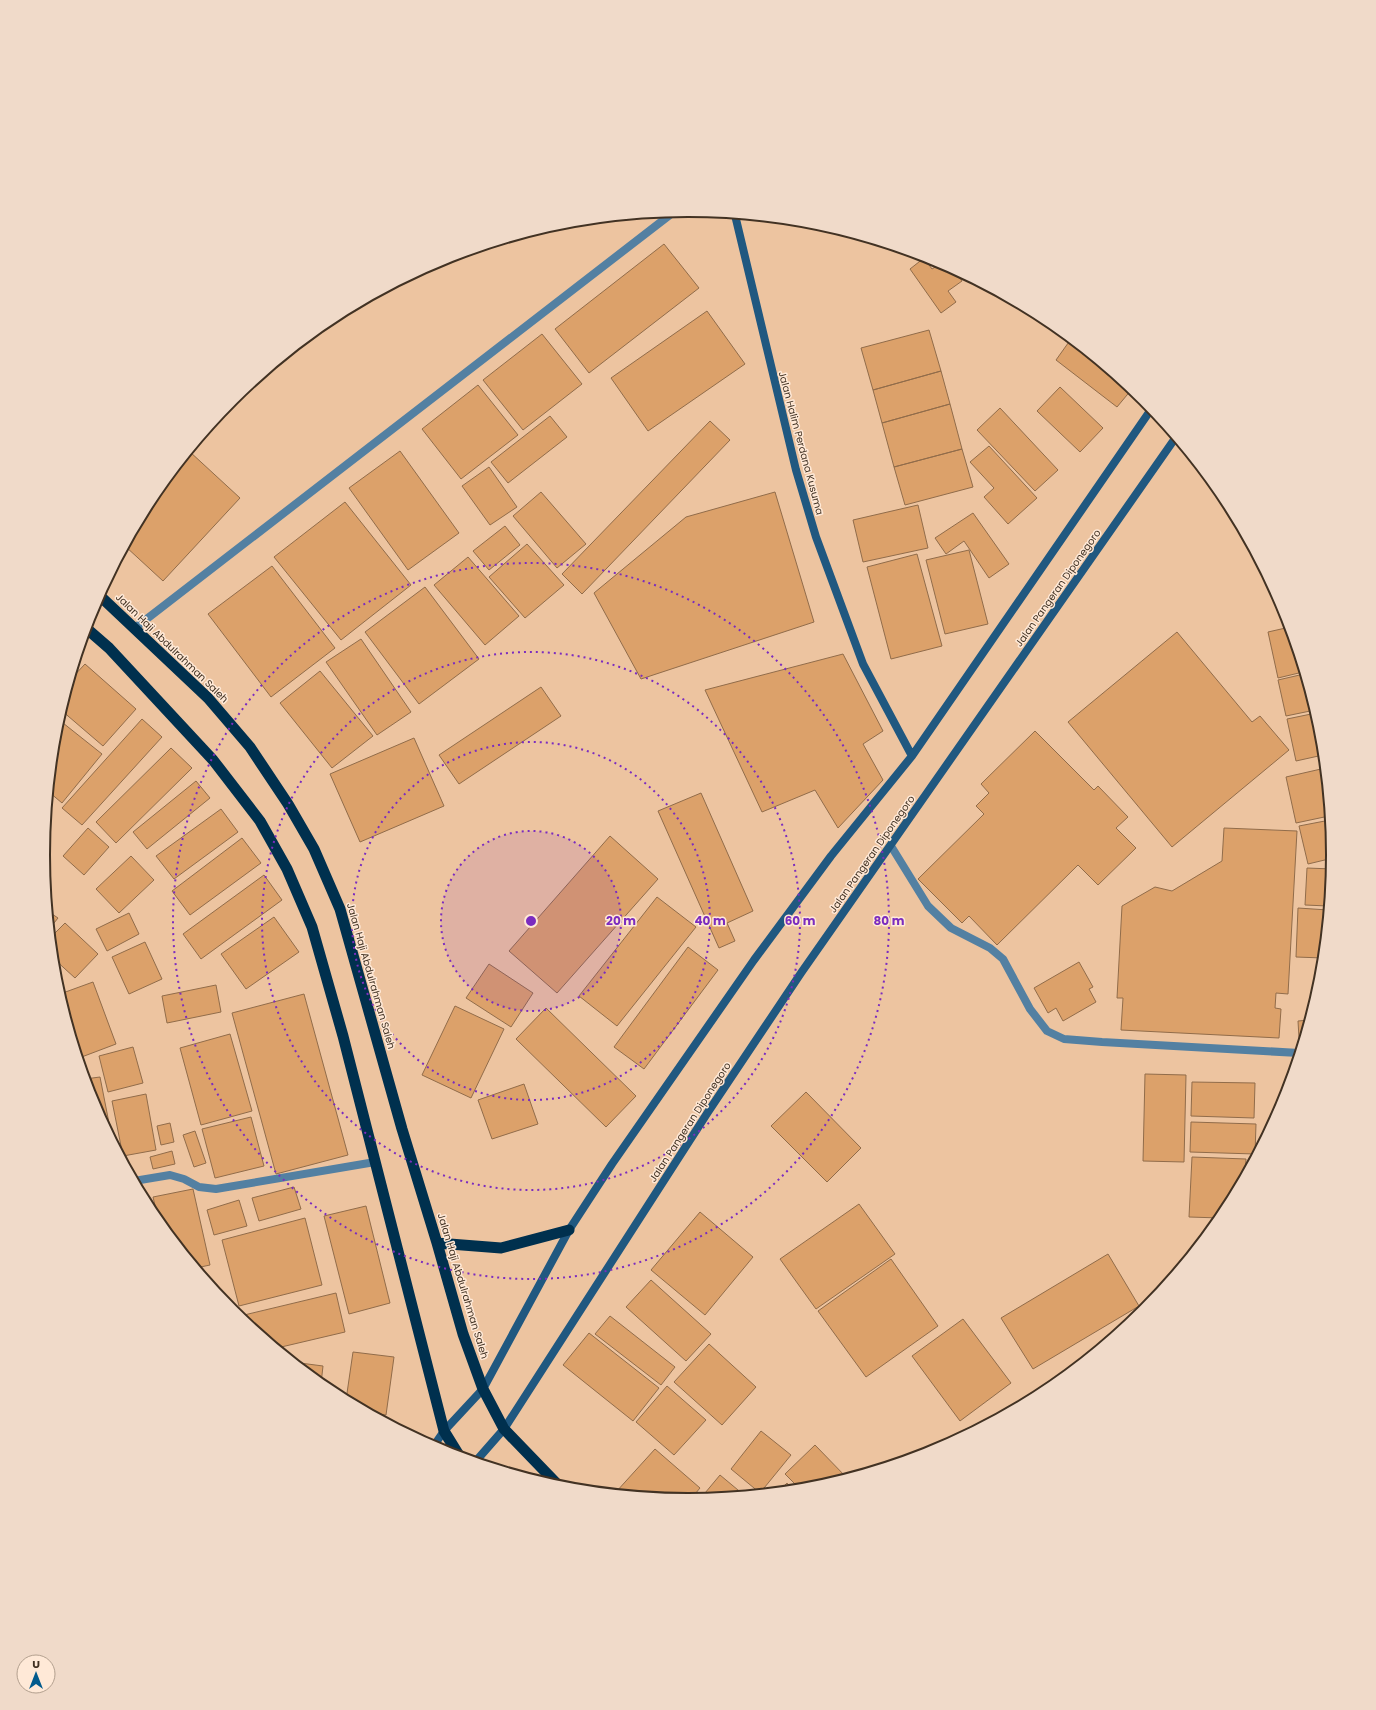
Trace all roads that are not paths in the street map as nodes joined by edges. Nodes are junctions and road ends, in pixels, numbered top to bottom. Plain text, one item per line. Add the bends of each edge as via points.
1 (667, 218) edge
2 (735, 218) edge
3 (1148, 414) edge
4 (1173, 441) edge
5 (104, 600) edge
6 (135, 628) junction
7 (90, 634) edge
8 (912, 756) junction
9 (891, 846) junction
10 (1294, 1053) edge
11 (375, 1162) junction
12 (139, 1180) edge
13 (569, 1230) junction
14 (438, 1244) junction
15 (483, 1389) junction
16 (504, 1429) junction
17 (444, 1431) junction
18 (437, 1441) edge
19 (454, 1448) edge
20 (480, 1458) edge
21 (551, 1478) edge

1 - 6 street
2 - 8 main road, Jalan Halim Perdana Kusuma via 796,470 816,537 863,664
3 - 8 main road
4 - 9 main road, Jalan Pangeran Diponegoro
5 - 6 highway, Jalan Haji Abdulrahman Saleh
6 - 14 highway, Jalan Haji Abdulrahman Saleh via 208,698 250,747 314,849 340,909 402,1129
7 - 11 highway via 108,648 213,760 260,821 287,868 312,927
8 - 13 main road via 831,856 754,960
9 - 10 street via 928,906 951,928 990,948 1003,959 1030,1009 1047,1030 1064,1039
9 - 16 main road, Jalan Pangeran Diponegoro via 801,973 708,1112
11 - 12 street via 216,1188 199,1186 170,1175
11 - 17 highway
13 - 14 highway via 501,1248
13 - 15 main road
14 - 15 highway, Jalan Haji Abdulrahman Saleh via 463,1334
15 - 16 highway, Jalan Haji Abdulrahman Saleh
15 - 17 main road
16 - 20 main road, Jalan Pangeran Diponegoro
16 - 21 highway, Jalan Haji Abdulrahman Saleh
17 - 18 main road
17 - 19 highway

